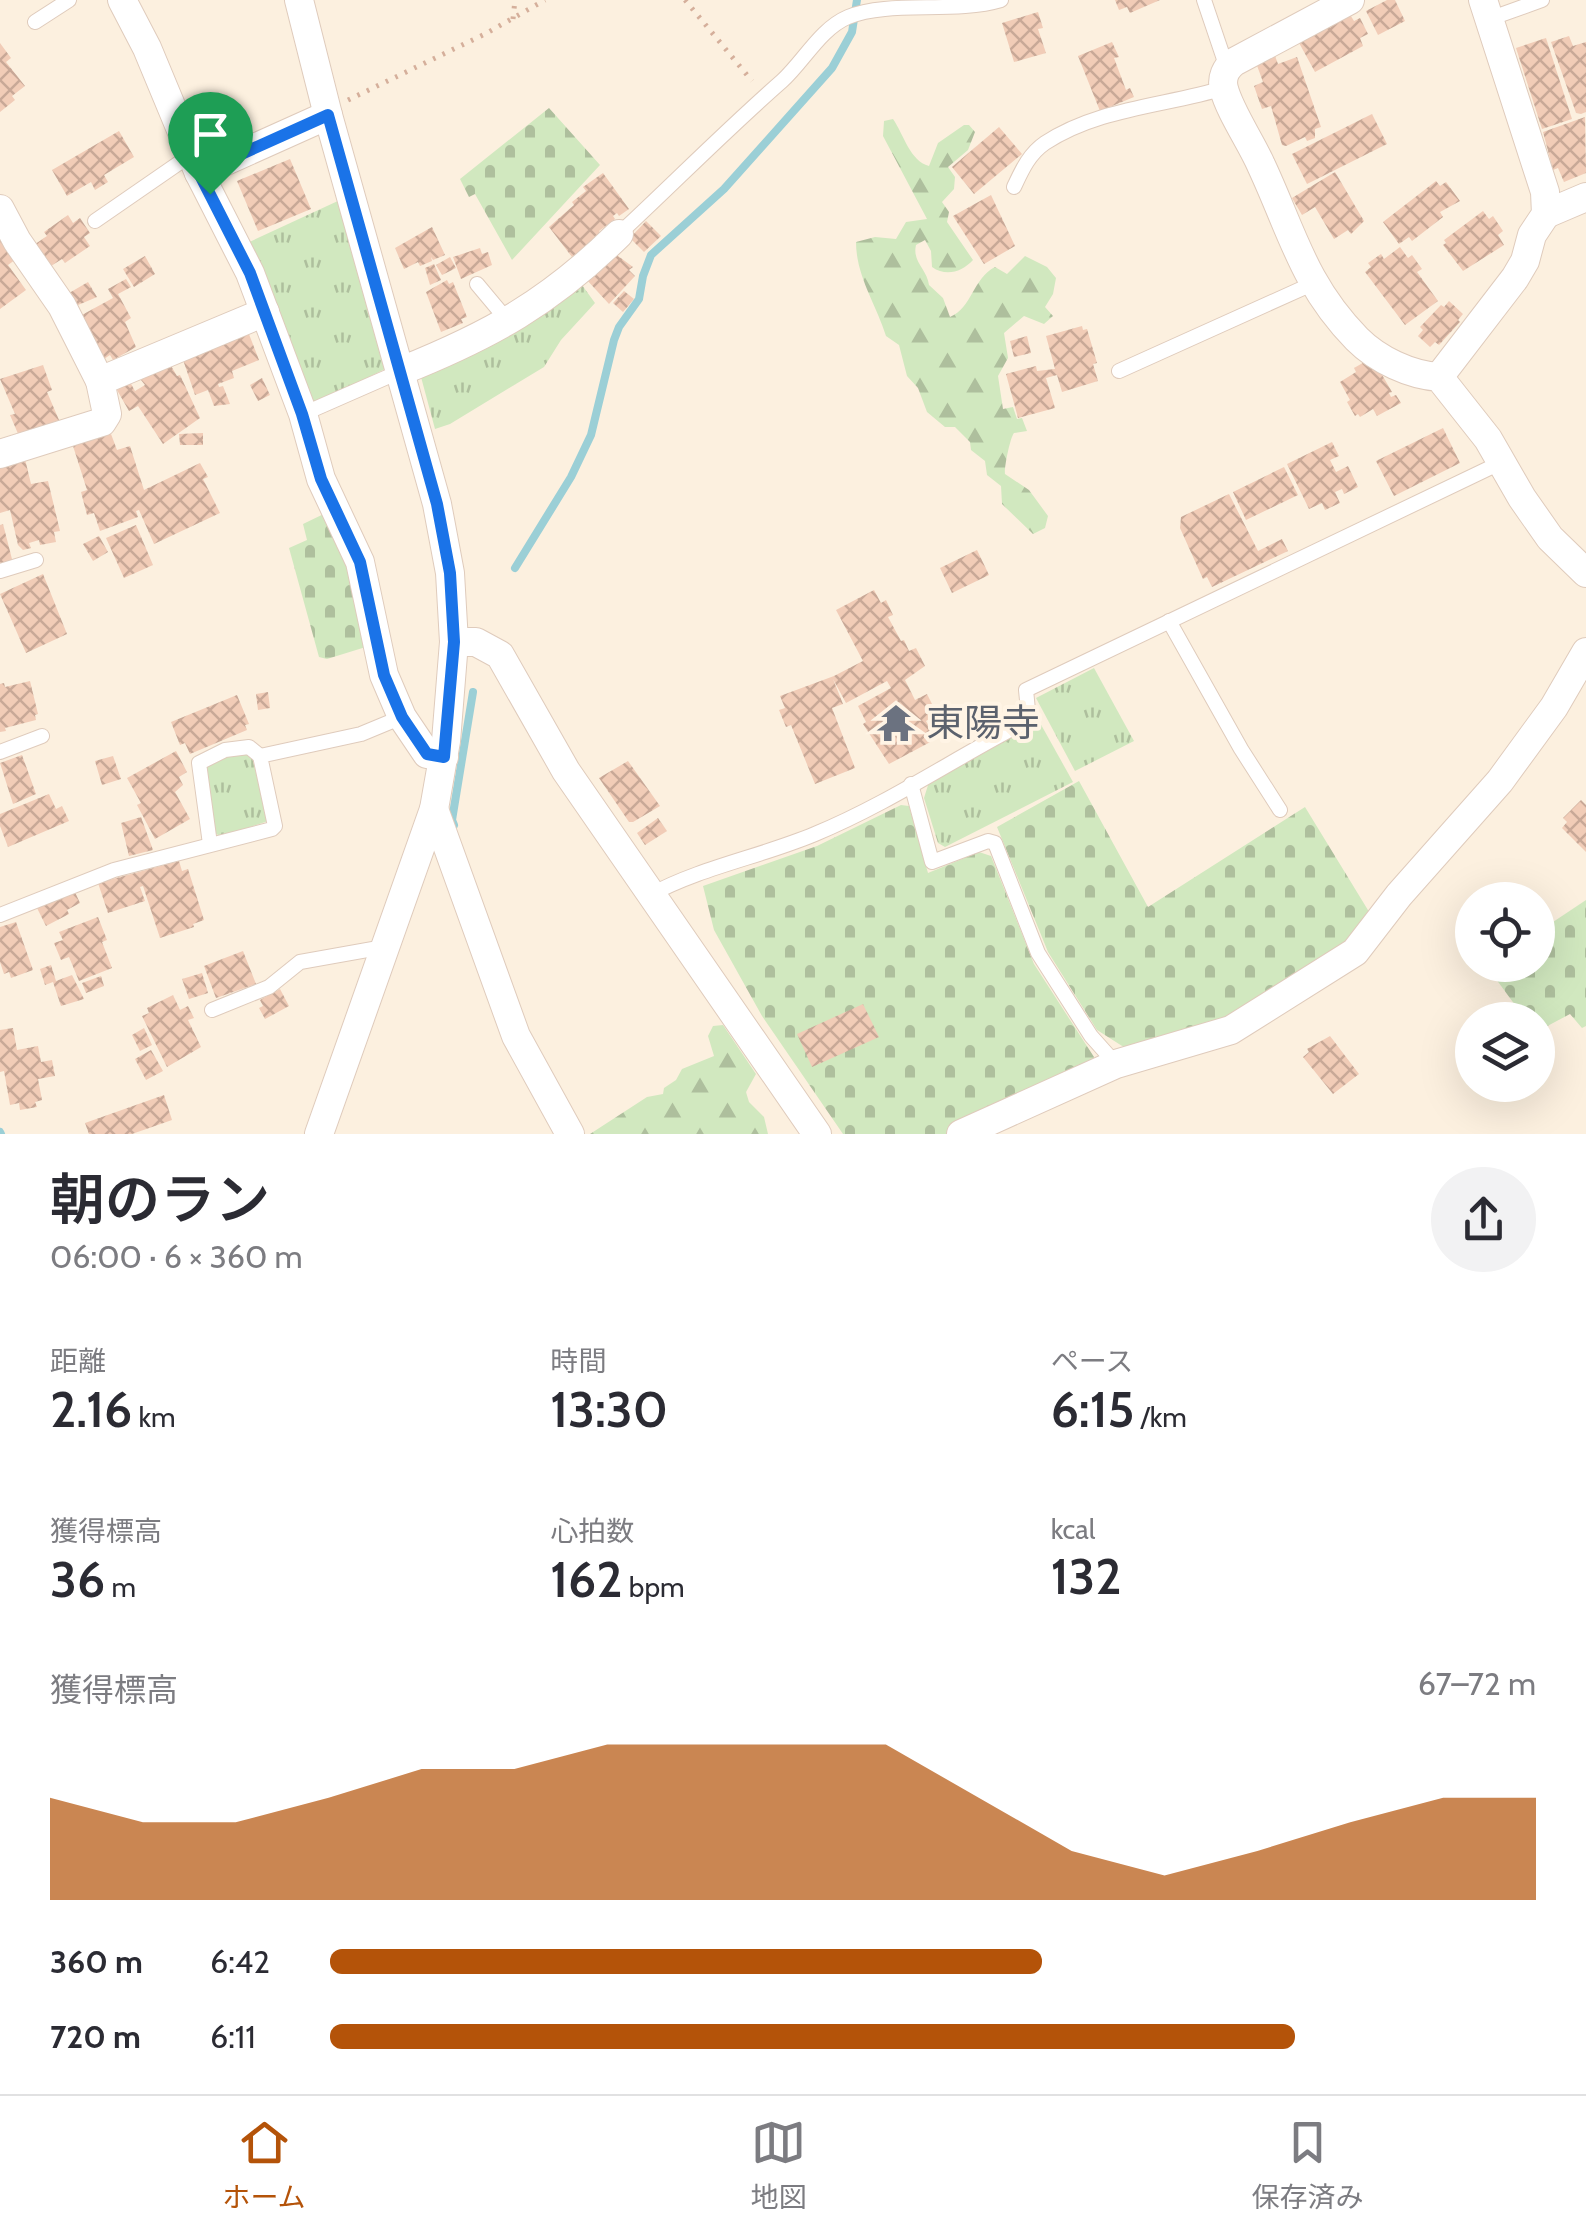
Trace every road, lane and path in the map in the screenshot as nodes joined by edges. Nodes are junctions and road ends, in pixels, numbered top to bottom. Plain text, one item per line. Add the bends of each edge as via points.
1 (68, 0) edge
2 (122, 0) edge
3 (300, 0) edge
4 (515, 0) edge
5 (545, 0) edge
6 (686, 0) edge
7 (1001, 0) edge
8 (1204, 0) edge
9 (1350, 0) edge
10 (1542, 0) edge
11 (1486, 10) edge
12 (513, 19) junction
13 (35, 22) dead end
14 (1225, 78) junction
15 (764, 95) junction
16 (327, 111) junction
17 (196, 163) junction
18 (1014, 187) dead end
19 (1586, 198) edge
20 (0, 209) edge
21 (1546, 214) junction
22 (94, 221) dead end
23 (619, 234) joint
24 (477, 284) dead end
25 (1312, 284) junction
26 (265, 312) junction
27 (509, 322) junction
28 (401, 371) junction
29 (1119, 371) dead end
30 (1440, 376) junction
31 (100, 381) junction
32 (302, 414) junction
33 (0, 454) edge
34 (1503, 462) junction
35 (36, 560) dead end
36 (0, 571) edge
37 (1586, 573) edge
38 (1169, 620) junction
39 (454, 642) junction
40 (1586, 652) edge
41 (402, 717) junction
42 (42, 736) dead end
43 (0, 752) edge
44 (260, 756) junction
45 (444, 757) junction
46 (911, 784) junction
47 (434, 809) junction
48 (1280, 810) dead end
49 (210, 844) junction
50 (650, 895) junction
51 (0, 915) edge
52 (384, 947) junction
53 (212, 1010) dead end
54 (1116, 1064) junction
55 (319, 1134) edge
56 (570, 1134) edge
57 (817, 1134) edge
58 (961, 1134) edge

1 - 13 lane
2 - 17 street
3 - 16 street
4 - 12 path
5 - 12 path
6 - 15 path
7 - 15 lane via 974,8 855,15 828,31
8 - 14 lane
9 - 14 street via 1244,56
10 - 11 lane
11 - 21 street
12 - 16 path
14 - 18 lane via 1044,144
14 - 25 street
15 - 23 lane
16 - 17 street
16 - 28 street
17 - 22 lane
17 - 26 street
19 - 21 street
20 - 31 street
21 - 30 street via 1515,278
23 - 27 street
24 - 27 lane
25 - 29 lane
25 - 30 street via 1378,356
26 - 31 street
26 - 32 street
27 - 28 street
28 - 32 lane
28 - 39 street via 437,504
30 - 34 street
31 - 33 street via 107,414 102,422
32 - 41 street via 321,479 360,562 384,675
34 - 37 street via 1550,538
34 - 38 lane
35 - 36 lane
38 - 46 lane via 1026,690 1025,722
38 - 48 lane
39 - 45 street
39 - 50 street via 476,642 500,655 566,771
40 - 54 street via 1500,782 1355,952 1231,1030
41 - 44 lane via 362,734
41 - 45 street via 427,754
42 - 43 lane
44 - 49 lane via 276,826
44 - 49 lane via 249,747 199,762
45 - 47 street
46 - 50 lane via 814,834
46 - 54 lane via 932,862 995,843 1038,953 1090,1036
47 - 52 street
47 - 56 street via 516,1036
49 - 51 lane via 114,870
50 - 57 street
52 - 53 lane via 300,962 268,987
52 - 55 street
54 - 58 street

